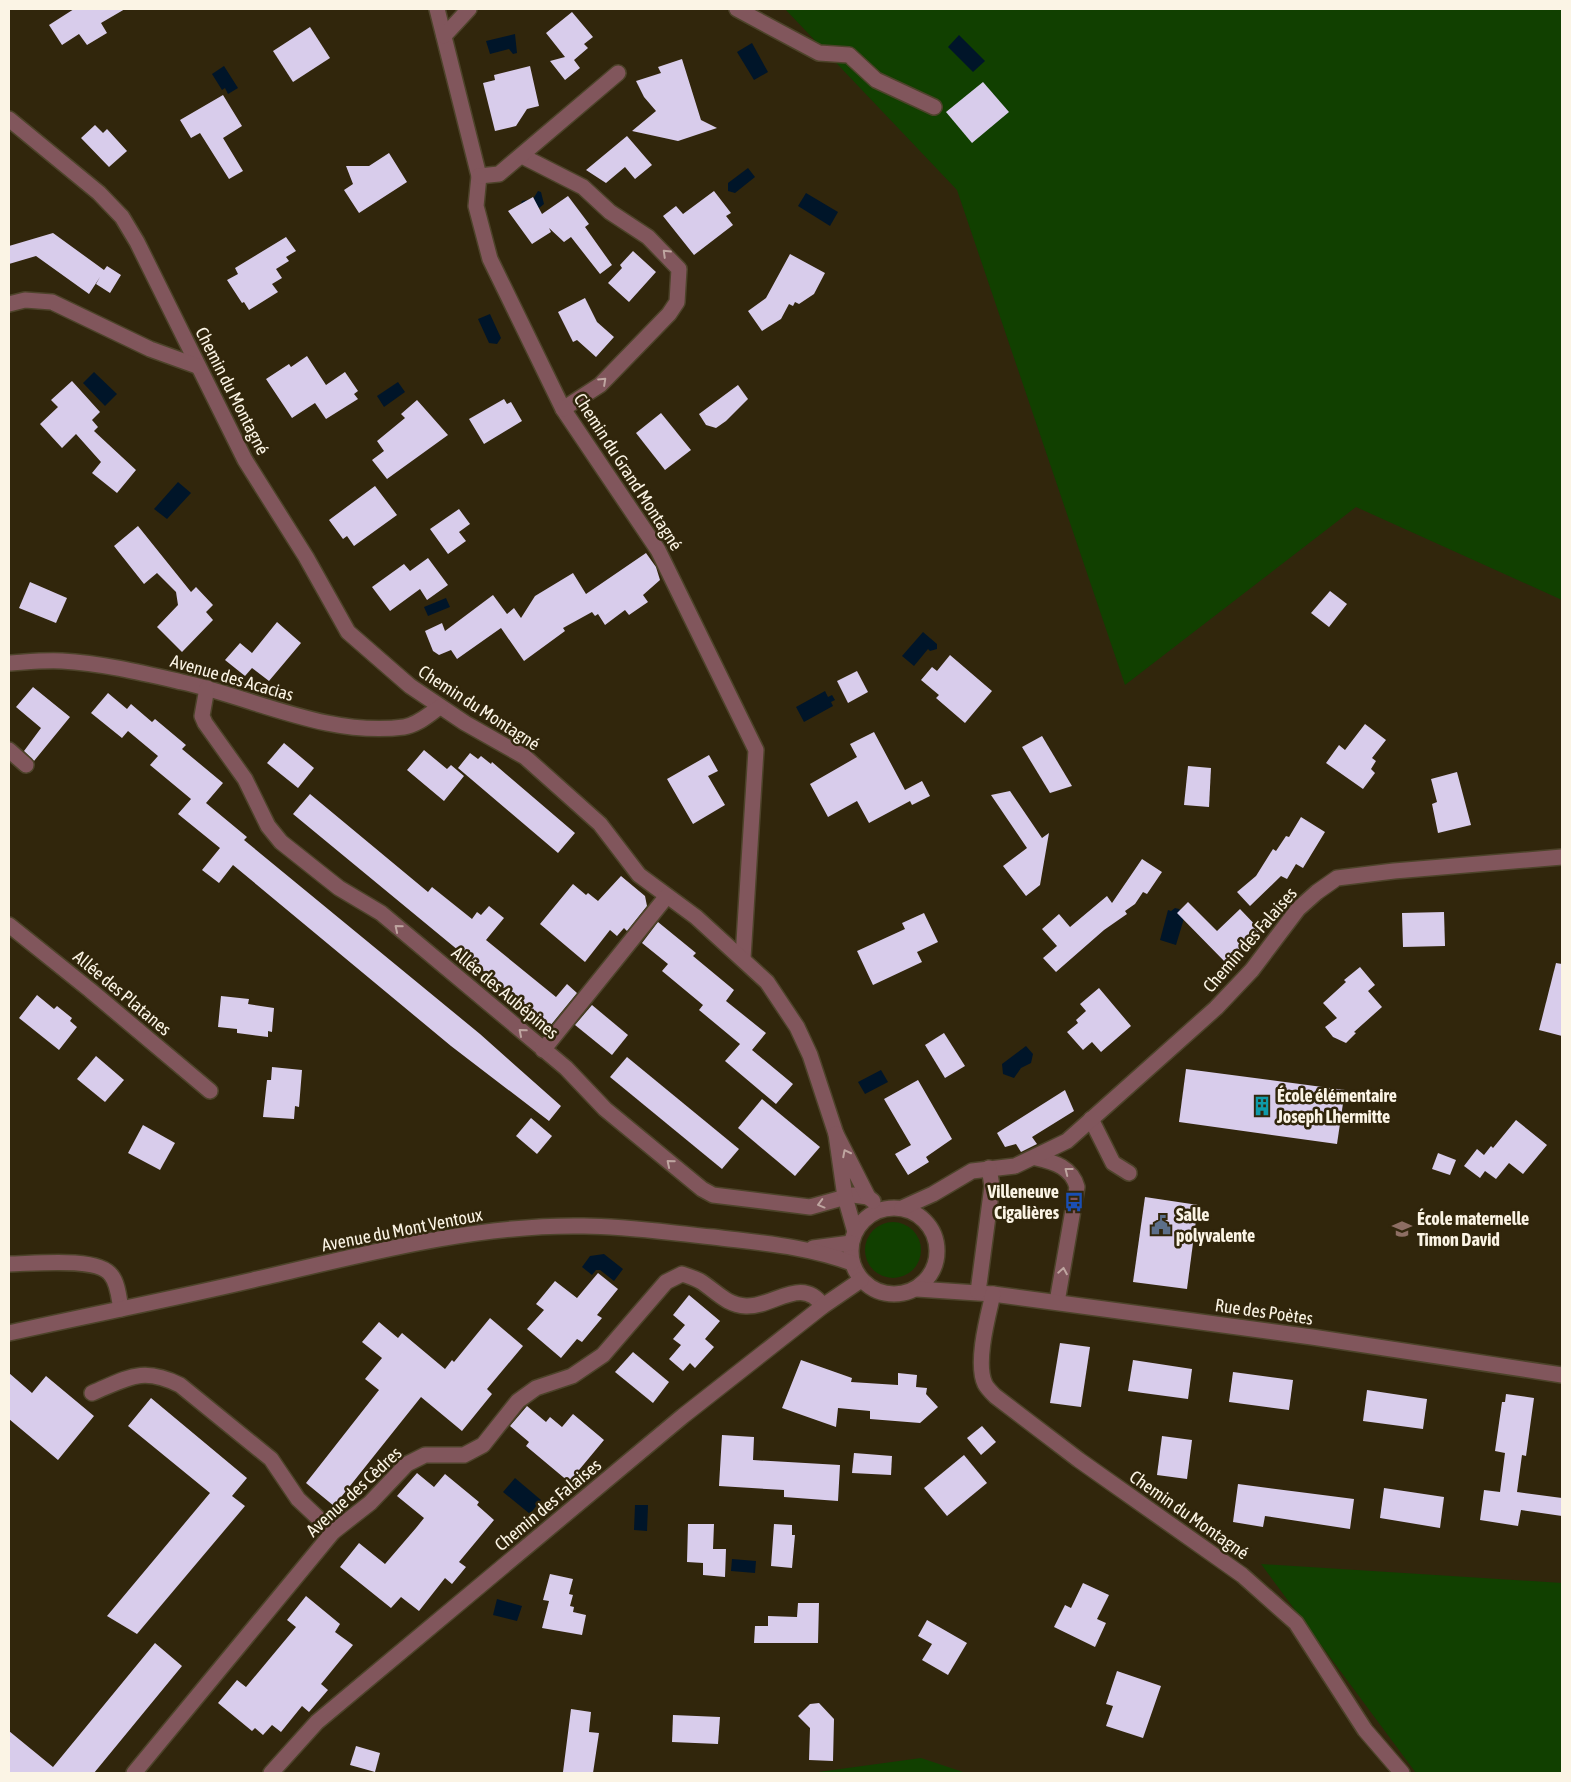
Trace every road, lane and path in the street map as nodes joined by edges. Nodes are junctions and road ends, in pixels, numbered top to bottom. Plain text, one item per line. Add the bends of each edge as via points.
1 (436, 9) edge
2 (469, 9) edge
3 (738, 9) edge
4 (444, 36) junction
5 (618, 73) dead end
6 (934, 107) dead end
7 (9, 119) edge
8 (522, 156) junction
9 (479, 176) junction
10 (9, 304) edge
11 (197, 366) junction
12 (563, 409) junction
13 (9, 663) edge
14 (207, 688) junction
15 (440, 706) junction
16 (9, 750) edge
17 (26, 765) dead end
18 (1562, 858) edge
19 (667, 896) junction
20 (9, 925) edge
21 (743, 958) junction
22 (542, 1050) junction
23 (210, 1091) dead end
24 (1091, 1119) junction
25 (836, 1134) junction
26 (1036, 1158) junction
27 (989, 1168) junction
28 (1129, 1173) dead end
29 (933, 1194) junction
30 (845, 1197) junction
31 (868, 1197) junction
32 (902, 1208) junction
33 (881, 1210) junction
34 (926, 1221) junction
35 (853, 1238) junction
36 (809, 1249) junction
37 (852, 1263) junction
38 (9, 1264) edge
39 (933, 1272) junction
40 (861, 1280) junction
41 (917, 1289) junction
42 (960, 1290) junction
43 (985, 1293) junction
44 (1058, 1302) junction
45 (823, 1306) junction
46 (121, 1309) junction
47 (9, 1333) edge
48 (1562, 1375) edge
49 (92, 1393) dead end
50 (333, 1532) junction
51 (134, 1773) edge
52 (271, 1773) edge
53 (1402, 1773) edge

1 - 4 street, Chemin du Grand Montagné
2 - 4 street
3 - 6 street via 819,53 848,55 876,80
4 - 9 street, Chemin du Grand Montagné
5 - 8 street
7 - 11 street, Chemin du Montagné via 100,193 122,217
8 - 9 street via 499,174
12 -> 8 street via 600,385 669,314 677,302 679,269 648,237 610,212 584,187
9 - 12 street, Chemin du Grand Montagné via 476,206 490,259
10 - 11 street via 25,300 52,302 150,349
11 - 15 street, Chemin du Montagné via 245,460 348,632 410,686
12 - 21 street, Chemin du Grand Montagné via 658,550 756,750
13 - 14 street, Avenue des Acacias via 62,661
14 - 15 street, Avenue des Acacias via 322,722 369,727 405,727 421,721
22 -> 14 street, Allée des Aubépines via 381,914 339,888 280,842 268,826 245,779 204,723 202,716
15 - 19 street, Chemin du Montagné via 525,757 600,824 639,875
16 - 17 street
18 - 24 street, Chemin des Falaises via 1337,878 1298,910 1252,970 1216,1008
19 - 21 street, Chemin du Montagné
19 - 22 street
20 - 23 street, Allée des Platanes
21 - 25 street, Chemin du Montagné via 768,982 797,1027 810,1055
30 -> 22 street, Allée des Aubépines via 810,1207 708,1193 605,1109 566,1068
24 - 26 street, Chemin des Falaises via 1067,1141
24 - 28 street via 1113,1163
25 - 30 street, Chemin du Montagné
31 -> 25 street, Chemin du Montagné
26 - 27 street, Chemin des Falaises via 1016,1166
44 -> 26 street via 1077,1187 1074,1176 1062,1166
27 - 29 street, Chemin des Falaises via 972,1171
27 - 43 street, Chemin du Montagné via 992,1186
29 - 32 street, Chemin des Falaises
29 - 34 street
30 - 31 street, Allée des Aubépines
30 - 35 street, Chemin du Montagné
31 - 33 street, Chemin du Montagné
32 - 33 street
32 - 34 street via 915,1212
33 - 35 street via 866,1218
34 - 39 street via 937,1240
35 - 36 street, Avenue du Mont Ventoux
35 - 37 street
36 - 37 street, Avenue du Mont Ventoux
36 - 46 street, Avenue du Mont Ventoux via 584,1226 488,1232 394,1247
37 - 40 street
38 - 46 street via 100,1266 111,1275
39 - 41 street
39 - 42 street, Rue des Poètes
40 - 41 street via 871,1288 894,1295
40 - 45 street, Chemin des Falaises
41 - 42 street, Rue des Poètes
42 - 43 street, Rue des Poètes
43 - 44 street, Rue des Poètes
43 - 53 street, Chemin du Montagné via 982,1368 985,1384 995,1396 1079,1460 1242,1575 1296,1622 1365,1730
44 - 48 street, Rue des Poètes
45 - 50 street, Avenue des Cèdres via 810,1293 794,1292 747,1306 727,1302 699,1280 682,1274 666,1282 604,1355 572,1376 536,1388 518,1401 484,1446 464,1455 426,1454 407,1464 370,1503
45 - 52 street, Chemin des Falaises via 683,1416 317,1722
46 - 47 street, Avenue du Mont Ventoux
49 - 50 street via 133,1375 164,1377 180,1385 271,1459 298,1499
50 - 51 street, Avenue des Cèdres

